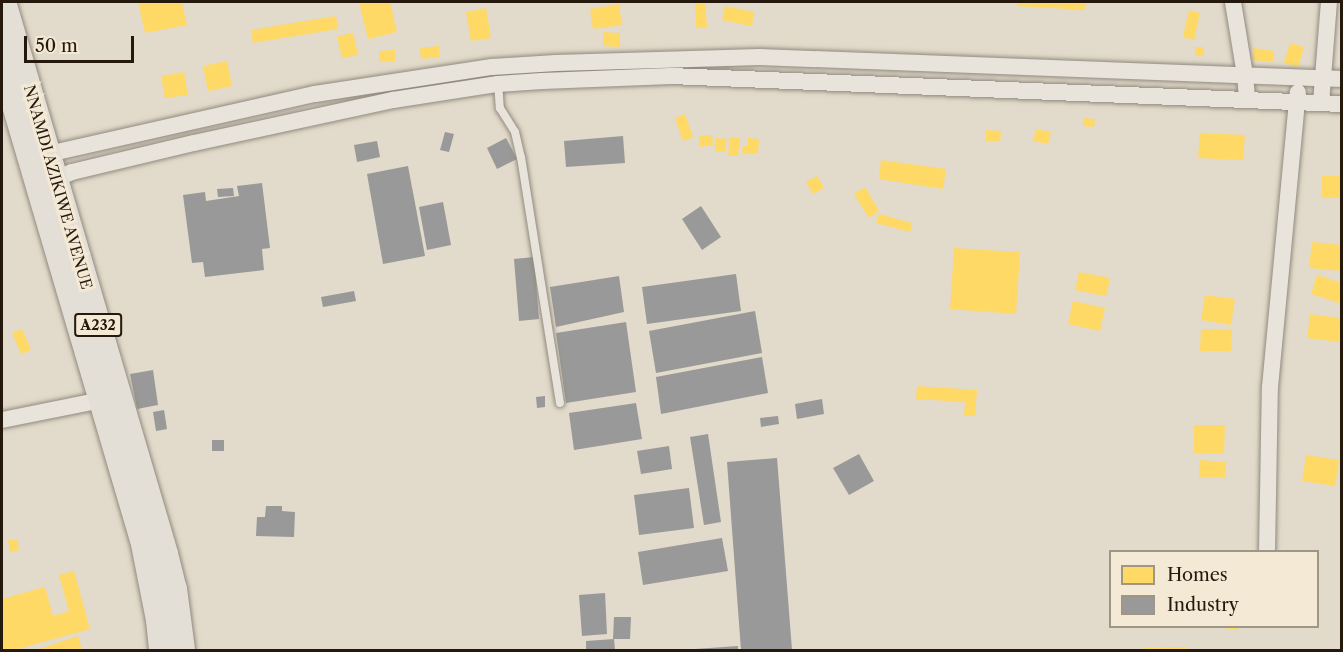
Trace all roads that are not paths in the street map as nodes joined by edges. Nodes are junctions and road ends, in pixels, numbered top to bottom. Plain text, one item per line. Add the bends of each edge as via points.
1 (3, 2) edge
2 (1233, 2) edge
3 (1329, 2) edge
4 (2, 61) edge
5 (497, 75) junction
6 (1245, 75) junction
7 (1299, 77) junction
8 (1323, 78) junction
9 (1341, 79) edge
10 (1247, 100) junction
11 (1296, 102) junction
12 (1321, 103) junction
13 (1341, 104) edge
14 (48, 154) junction
15 (56, 179) junction
16 (101, 400) junction
17 (560, 404) dead end
18 (2, 420) edge
19 (1267, 550) edge
20 (162, 651) edge
21 (182, 651) edge

1 - 14 main road, NNAMDI AZIKIWE AVENUE / A232
2 - 6 street
3 - 8 street
4 - 16 main road, NNAMDI AZIKIWE AVENUE / A232
5 - 6 street via 655,58 759,57
5 - 10 street via 671,76
5 - 14 street via 315,94
5 - 15 street via 72,172
5 - 17 lane via 500,108 515,132 521,157
6 - 7 street
6 - 10 street
7 - 8 street
7 - 11 street
8 - 9 street
8 - 12 street
10 - 11 street
11 - 12 street
11 - 19 street via 1270,387
12 - 13 street
14 - 15 main road, NNAMDI AZIKIWE AVENUE / A232
15 - 21 main road, NNAMDI AZIKIWE AVENUE / A232 via 165,554
16 - 18 street
16 - 20 main road, NNAMDI AZIKIWE AVENUE / A232 via 143,539

